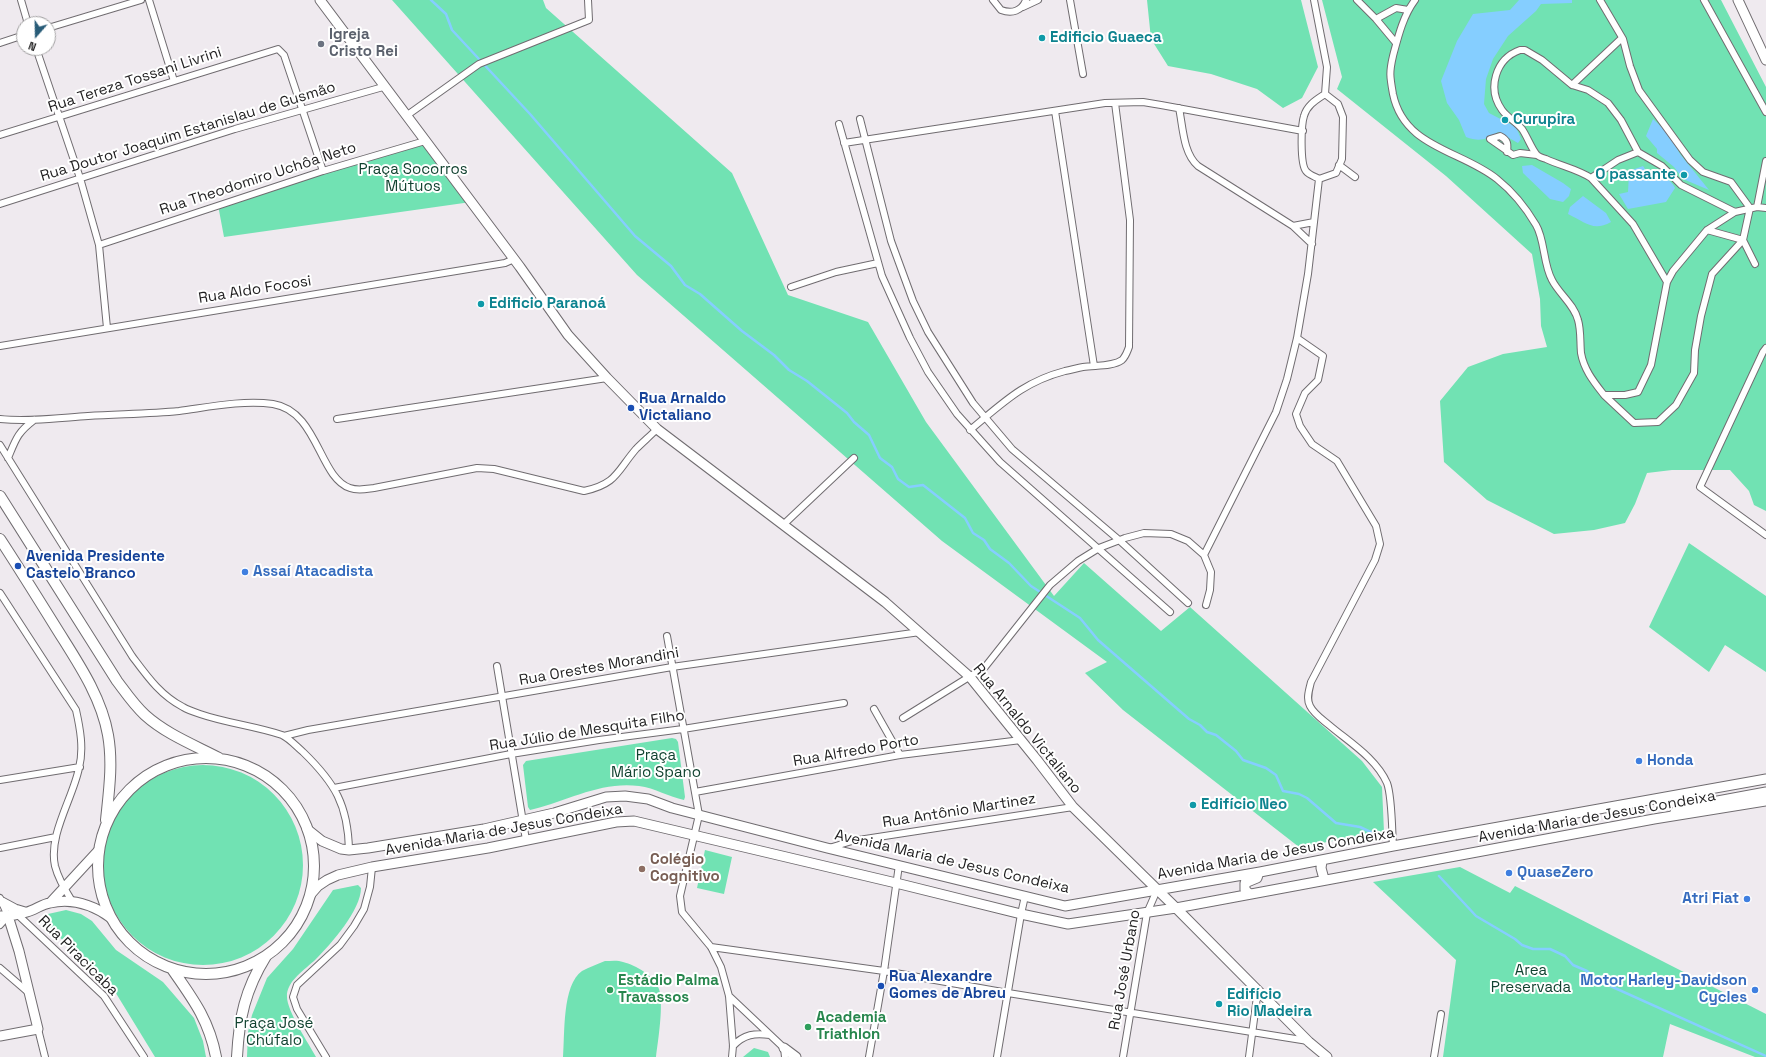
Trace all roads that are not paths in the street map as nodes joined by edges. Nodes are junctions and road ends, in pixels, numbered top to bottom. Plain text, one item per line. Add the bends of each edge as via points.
1 (21, 0) edge
2 (141, 0) edge
3 (149, 0) edge
4 (320, 0) edge
5 (588, 0) edge
6 (993, 0) edge
7 (1026, 0) edge
8 (1038, 0) edge
9 (1070, 0) edge
10 (1314, 0) edge
11 (1357, 0) edge
12 (1396, 0) edge
13 (1415, 0) edge
14 (1600, 0) edge
15 (1704, 0) edge
16 (1738, 0) edge
17 (1023, 7) junction
18 (1396, 8) junction
19 (1408, 10) junction
20 (26, 16) edge
21 (1376, 18) junction
22 (56, 26) edge
23 (16, 38) edge
24 (1622, 38) junction
25 (0, 43) edge
26 (1396, 43) junction
27 (39, 56) edge
28 (1766, 60) edge
29 (1083, 74) dead end
30 (174, 81) junction
31 (1572, 85) junction
32 (383, 87) junction
33 (1325, 94) junction
34 (1115, 103) junction
35 (1179, 108) junction
36 (302, 109) junction
37 (1056, 111) junction
38 (1766, 112) edge
39 (406, 116) junction
40 (59, 118) junction
41 (860, 119) dead end
42 (839, 124) dead end
43 (1303, 131) junction
44 (0, 135) edge
45 (865, 140) junction
46 (425, 141) junction
47 (844, 144) junction
48 (1507, 152) dead end
49 (1638, 152) junction
50 (1537, 155) junction
51 (1766, 161) edge
52 (1339, 165) junction
53 (323, 171) junction
54 (1355, 177) dead end
55 (80, 178) junction
56 (1591, 178) junction
57 (1319, 179) junction
58 (0, 204) edge
59 (1757, 207) junction
60 (1750, 208) junction
61 (1766, 208) edge
62 (1735, 212) junction
63 (1314, 222) junction
64 (1293, 226) junction
65 (1707, 230) junction
66 (1743, 240) junction
67 (99, 244) junction
68 (1312, 244) junction
69 (514, 259) junction
70 (878, 263) junction
71 (1755, 264) dead end
72 (1667, 282) junction
73 (791, 287) dead end
74 (107, 328) junction
75 (1297, 338) junction
76 (0, 346) edge
77 (1766, 348) edge
78 (1094, 366) junction
79 (607, 378) junction
80 (1604, 395) junction
81 (985, 418) junction
82 (0, 419) edge
83 (337, 419) dead end
84 (34, 420) junction
85 (657, 429) junction
86 (970, 430) junction
87 (0, 445) edge
88 (8, 458) junction
89 (854, 458) dead end
90 (0, 496) edge
91 (783, 525) junction
92 (1766, 535) edge
93 (0, 539) edge
94 (1120, 540) junction
95 (1099, 548) junction
96 (1204, 555) junction
97 (0, 593) edge
98 (1188, 603) dead end
99 (1206, 605) dead end
100 (1170, 612) dead end
101 (920, 632) junction
102 (667, 636) dead end
103 (497, 666) dead end
104 (672, 667) junction
105 (970, 677) junction
106 (503, 696) junction
107 (844, 703) dead end
108 (874, 709) dead end
109 (903, 718) dead end
110 (683, 729) junction
111 (284, 736) junction
112 (1021, 740) junction
113 (511, 754) junction
114 (900, 755) junction
115 (221, 759) junction
116 (80, 767) junction
117 (1766, 779) edge
118 (0, 780) edge
119 (1766, 784) edge
120 (334, 788) junction
121 (695, 792) junction
122 (1766, 792) edge
123 (1654, 799) junction
124 (1766, 801) edge
125 (1073, 807) junction
126 (699, 815) junction
127 (1654, 819) junction
128 (106, 820) junction
129 (521, 820) junction
130 (307, 829) junction
131 (694, 834) junction
132 (56, 837) junction
133 (526, 840) junction
134 (1393, 846) junction
135 (0, 848) edge
136 (827, 848) junction
137 (349, 850) junction
138 (98, 851) junction
139 (1322, 861) junction
140 (899, 865) junction
141 (372, 867) junction
142 (1260, 872) junction
143 (1324, 879) junction
144 (896, 882) junction
145 (64, 887) junction
146 (1157, 890) junction
147 (310, 894) junction
148 (1250, 894) junction
149 (1025, 896) junction
150 (1, 900) edge
151 (72, 902) junction
152 (50, 903) junction
153 (1176, 908) junction
154 (28, 912) junction
155 (1147, 913) junction
156 (1021, 914) junction
157 (18, 915) junction
158 (4, 916) edge
159 (111, 918) junction
160 (0, 925) edge
161 (711, 947) junction
162 (266, 956) junction
163 (0, 968) edge
164 (172, 969) junction
165 (884, 971) junction
166 (1258, 989) junction
167 (1008, 993) junction
168 (29, 994) junction
169 (729, 996) junction
170 (1131, 1012) junction
171 (1441, 1014) dead end
172 (38, 1029) junction
173 (1254, 1032) junction
174 (770, 1035) junction
175 (0, 1036) edge
176 (1309, 1042) junction
177 (733, 1046) junction
178 (784, 1053) edge
179 (143, 1055) edge
180 (45, 1057) edge
181 (136, 1057) edge
182 (216, 1057) edge
183 (238, 1057) edge
184 (326, 1057) edge
185 (732, 1057) edge
186 (796, 1057) edge
187 (869, 1057) edge
188 (997, 1057) edge
189 (1123, 1057) edge
190 (1249, 1057) edge
191 (1327, 1057) edge
192 (1434, 1057) edge

1 - 20 street
2 - 22 street
3 - 30 street
4 - 32 main road, Rua Arnaldo Victaliano
5 - 39 street via 589,20 480,64
6 - 17 street via 996,6 1006,12
7 - 17 street
8 - 17 street
9 - 29 street
10 - 33 street via 1327,67
11 - 21 street
12 - 18 street
13 - 19 street
14 - 24 street
15 - 38 street
16 - 28 main road
18 - 19 street
18 - 21 street
19 - 26 street
21 - 26 street
23 - 25 street
24 - 31 street
24 - 60 street via 1639,90 1690,160 1703,172 1731,182
26 - 80 street via 1389,73 1395,104 1409,128 1425,141 1463,159 1496,179 1522,205 1537,226 1552,280 1570,303 1578,320 1582,355 1588,373
27 - 40 street
30 - 36 street, Rua Tereza Tossani Livrini via 278,49 284,55
30 - 40 street, Rua Tereza Tossani Livrini
31 - 49 street via 1588,90 1608,103 1621,120
31 - 50 street via 1542,60 1525,50 1507,56 1496,74 1496,100 1502,112 1521,127
32 - 36 street, Rua Doutor Joaquim Estanislau de Gusmão
32 - 39 main road, Rua Arnaldo Victaliano
33 - 43 street via 1312,102 1304,116
33 - 52 street via 1338,104 1343,117 1343,150
34 - 35 street via 1142,102
34 - 37 street
34 - 78 street via 1130,220 1129,347 1121,360
35 - 43 street
35 - 64 street via 1191,160
36 - 53 street
36 - 55 street, Rua Doutor Joaquim Estanislau de Gusmão
37 - 45 street
37 - 78 street
39 - 46 main road, Rua Arnaldo Victaliano
40 - 44 street, Rua Tereza Tossani Livrini
40 - 55 street
41 - 45 street
42 - 47 street
43 - 57 street via 1301,158 1306,171
45 - 47 street
45 - 81 street via 891,241 913,301 947,363
46 - 53 street, Rua Theodomiro Uchôa Neto
46 - 69 main road, Rua Arnaldo Victaliano
47 - 70 street
48 - 50 street via 1513,155
49 - 56 street via 1618,160
49 - 62 street via 1662,166 1681,185
50 - 56 street
51 - 59 street
52 - 54 street
52 - 57 street via 1336,173
53 - 67 street, Rua Theodomiro Uchôa Neto
55 - 58 street, Rua Doutor Joaquim Estanislau de Gusmão
55 - 67 street
56 - 72 street via 1633,224
57 - 63 street
59 - 60 street
59 - 61 street
60 - 62 street
60 - 66 street
62 - 65 street
63 - 64 street
63 - 68 street
64 - 68 street
65 - 66 street
65 - 72 street
66 - 71 street
66 - 80 street via 1712,274 1701,316 1694,373 1676,405 1658,422 1634,422
67 - 74 street
68 - 75 street
69 - 74 street, Rua Aldo Focosi via 505,263
69 - 79 main road, Rua Arnaldo Victaliano via 568,335
70 - 73 street via 836,272
70 - 86 street via 895,305 928,372
72 - 80 street via 1651,365 1638,392
74 - 76 street, Rua Aldo Focosi
75 - 96 street via 1276,412
75 - 134 street via 1323,356 1318,380 1305,392 1296,414 1300,426 1312,444 1337,461 1376,526 1380,544 1375,560 1311,682 1308,693 1309,705 1315,714 1363,753 1380,771 1387,784 1390,799
77 - 92 street via 1700,487
78 - 81 street via 1053,374 1030,383
79 - 83 street
79 - 85 main road, Rua Arnaldo Victaliano
81 - 86 street
81 - 94 street via 1012,449
82 - 84 street
84 - 85 street via 273,404 287,408 298,416 333,473 342,484 357,490 477,468 494,469 579,490 592,490 609,483 636,449
84 - 88 street via 16,438
85 - 91 main road, Rua Arnaldo Victaliano
86 - 95 street via 1000,462
87 - 88 street
88 - 111 street via 132,656 164,695 183,708 218,720
89 - 91 street
90 - 115 main road via 130,699 158,726
91 - 101 main road, Rua Arnaldo Victaliano via 885,602
93 - 128 main road via 80,666 104,716 111,766
94 - 95 street
94 - 96 street via 1144,533 1171,534 1188,541
94 - 98 street
95 - 100 street
95 - 105 street via 1078,560 1050,584 985,668
96 - 99 street via 1211,572
97 - 116 street via 76,710 81,743
101 - 104 street, Rua Orestes Morandini
101 - 105 main road, Rua Arnaldo Victaliano
102 - 104 street
103 - 106 street
104 - 106 street, Rua Orestes Morandini
104 - 110 street
105 - 109 street
105 - 112 main road, Rua Arnaldo Victaliano
106 - 111 street, Rua Orestes Morandini
106 - 113 street
107 - 110 street, Rua Júlio de Mesquita Filho
108 - 114 street
110 - 113 street, Rua Júlio de Mesquita Filho
110 - 121 street
111 - 120 street via 320,768
112 - 114 street, Rua Alfredo Porto
112 - 125 main road, Rua Arnaldo Victaliano
113 - 120 street, Rua Júlio de Mesquita Filho
113 - 129 street
114 - 121 street, Rua Alfredo Porto
115 - 128 main road via 187,759 155,770 128,790
115 - 130 main road via 264,775 282,790 297,808
116 - 118 street
116 - 132 street
117 - 123 main road, Avenida Maria de Jesus Condeixa
119 - 123 main road via 1693,798
120 - 137 street via 343,806
121 - 126 street
122 - 127 main road via 1696,804
123 - 134 main road, Avenida Maria de Jesus Condeixa
124 - 127 main road, Avenida Maria de Jesus Condeixa
125 - 136 street, Rua Antônio Martinez via 852,841
125 - 146 main road, Rua Arnaldo Victaliano
126 - 129 main road, Avenida Maria de Jesus Condeixa via 648,799 625,796 606,797
126 - 131 street
126 - 136 main road, Avenida Maria de Jesus Condeixa
127 - 143 main road, Avenida Maria de Jesus Condeixa
128 - 138 main road
129 - 133 street
129 - 137 main road, Avenida Maria de Jesus Condeixa via 484,829
130 - 137 main road, Avenida Maria de Jesus Condeixa via 322,841
130 - 147 main road via 314,872
131 - 133 main road, Avenida Maria de Jesus Condeixa via 634,821 616,822
131 - 144 main road, Avenida Maria de Jesus Condeixa
131 - 161 street via 680,896 682,912
132 - 135 street
132 - 145 street via 55,865
133 - 141 main road, Avenida Maria de Jesus Condeixa
134 - 139 main road, Avenida Maria de Jesus Condeixa
136 - 140 main road, Avenida Maria de Jesus Condeixa
138 - 145 main road
138 - 159 main road via 97,872 100,892
139 - 142 main road, Avenida Maria de Jesus Condeixa
139 - 143 main road
140 - 144 street
140 - 149 main road, Avenida Maria de Jesus Condeixa
141 - 147 main road, Avenida Maria de Jesus Condeixa via 327,880
141 - 184 street via 364,909 354,926 340,945 297,985 293,997 297,1010
142 - 146 main road, Avenida Maria de Jesus Condeixa
142 - 148 main road via 1257,878 1245,883 1245,890
143 - 148 main road, Avenida Maria de Jesus Condeixa
144 - 156 main road, Avenida Maria de Jesus Condeixa
144 - 165 street
145 - 151 street
145 - 152 main road
146 - 149 main road, Avenida Maria de Jesus Condeixa via 1065,906
146 - 153 main road, Rua Arnaldo Victaliano
146 - 155 street, Rua José Urbano
147 - 162 main road via 301,918 286,939
148 - 153 main road, Avenida Maria de Jesus Condeixa
149 - 156 street
150 - 154 main road via 15,909
150 - 158 street
151 - 152 main road
151 - 159 main road via 99,909
152 - 154 main road
153 - 155 main road, Avenida Maria de Jesus Condeixa
153 - 166 main road, Rua Arnaldo Victaliano
154 - 157 main road
155 - 156 main road, Avenida Maria de Jesus Condeixa via 1068,924
155 - 170 street, Rua José Urbano
156 - 167 street
157 - 158 main road
157 - 179 street, Rua Piracicaba via 104,996
158 - 160 street
158 - 168 main road
159 - 164 main road via 132,946
161 - 165 street
161 - 169 street via 721,967
162 - 164 main road via 244,967 220,973 196,974
162 - 183 main road via 247,991 238,1033
163 - 168 street
164 - 182 main road via 199,1007 212,1037
165 - 167 street
165 - 187 street
166 - 173 street
166 - 176 main road, Rua Arnaldo Victaliano
167 - 170 street
167 - 188 street
168 - 172 main road
169 - 174 street
169 - 177 street
170 - 173 street
170 - 189 street, Rua José Urbano
171 - 192 street
172 - 175 main road
172 - 180 street
173 - 176 street
173 - 190 street
174 - 177 street via 746,1036
174 - 178 street
176 - 191 main road, Rua Arnaldo Victaliano
177 - 185 street
178 - 186 main road
179 - 181 street

